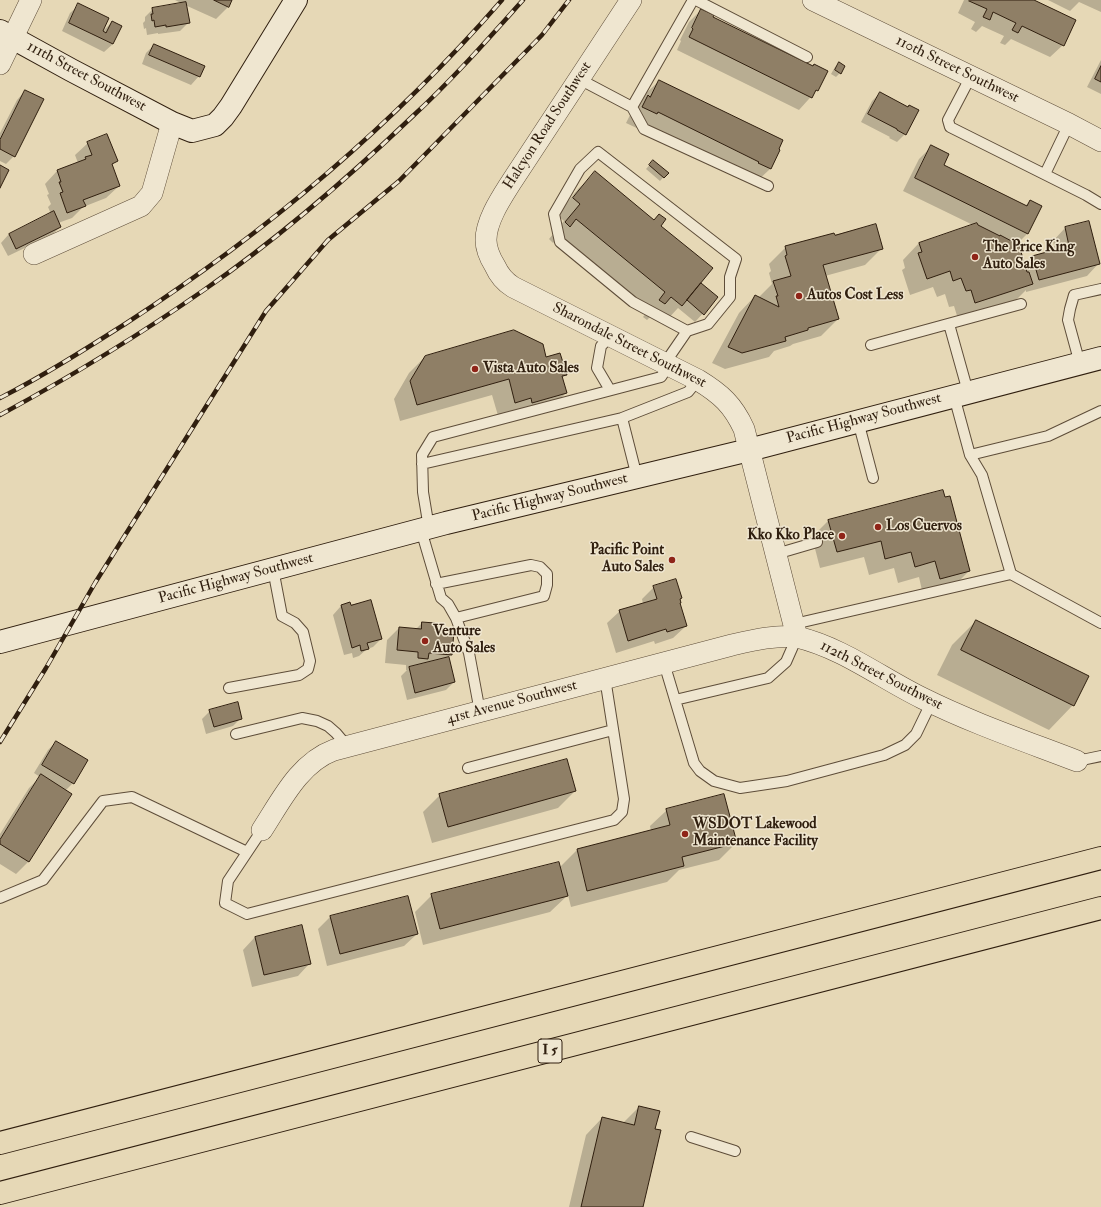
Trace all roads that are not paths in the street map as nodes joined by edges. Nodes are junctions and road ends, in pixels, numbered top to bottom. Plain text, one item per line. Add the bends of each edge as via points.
1 (31, 0) edge
2 (296, 0) edge
3 (631, 0) edge
4 (693, 0) edge
5 (696, 0) edge
6 (813, 0) edge
7 (6, 34) edge
8 (807, 57) dead end
9 (0, 64) edge
10 (971, 76) junction
11 (579, 79) junction
12 (632, 107) junction
13 (172, 123) junction
14 (1069, 124) junction
15 (1101, 141) edge
16 (1045, 174) junction
17 (768, 186) dead end
18 (1101, 204) edge
19 (34, 254) dead end
20 (491, 259) joint
21 (1101, 289) edge
22 (1021, 304) dead end
23 (949, 324) junction
24 (687, 331) junction
25 (611, 336) junction
26 (871, 345) dead end
27 (1101, 358) edge
28 (667, 364) junction
29 (1080, 364) junction
30 (698, 380) junction
31 (610, 390) junction
32 (961, 394) junction
33 (1101, 411) edge
34 (622, 418) junction
35 (858, 421) junction
36 (749, 450) junction
37 (970, 455) junction
38 (422, 464) junction
39 (637, 477) junction
40 (873, 478) dead end
41 (425, 529) junction
42 (817, 542) dead end
43 (776, 554) junction
44 (273, 569) junction
45 (1011, 574) junction
46 (436, 584) junction
47 (456, 618) junction
48 (1101, 623) edge
49 (796, 631) junction
50 (0, 642) edge
51 (664, 663) junction
52 (605, 678) junction
53 (229, 688) dead end
54 (675, 700) junction
55 (931, 703) junction
56 (480, 712) junction
57 (613, 730) junction
58 (236, 734) dead end
59 (347, 746) junction
60 (1101, 756) edge
61 (1077, 761) joint
62 (468, 768) dead end
63 (262, 830) joint
64 (247, 852) junction
65 (1101, 858) edge
66 (0, 898) edge
67 (1101, 908) edge
68 (691, 1137) dead end
69 (0, 1143) edge
70 (735, 1151) dead end
71 (0, 1193) edge

1 - 7 street
2 - 13 main road, 111th Street Southwest via 231,106 215,125 192,131
3 - 11 street, Halcyon Road Southwest
4 - 12 lane
5 - 8 lane
6 - 10 street, 110th Street Southwest
7 - 9 street
7 - 13 main road, 111th Street Southwest
10 - 14 street, 110th Street Southwest
10 - 16 lane via 948,120 950,127
11 - 12 lane
11 - 20 street, Halcyon Road Southwest via 496,208 486,240
12 - 17 lane via 644,129
13 - 19 street via 152,193 141,206
14 - 15 street, 110th Street Southwest
14 - 16 lane
16 - 18 lane
20 - 25 street, Sharondale Street Southwest via 500,275 510,285
21 - 29 lane via 1074,295 1070,309 1068,320
22 - 23 lane
23 - 26 lane
23 - 32 lane
24 - 24 lane via 708,324 730,297 730,277 736,259 598,152 580,169 554,214 560,242 633,302
24 - 28 lane
25 - 28 street, Sharondale Street Southwest
25 - 31 lane via 601,346 597,368
27 - 29 main road, Pacific Highway Southwest
28 - 30 street, Sharondale Street Southwest
28 - 31 lane via 661,377
29 - 32 main road, Pacific Highway Southwest
30 - 34 lane via 688,392
30 - 36 street, Sharondale Street Southwest via 715,391 736,412 744,429
31 - 38 lane via 432,437 422,455
32 - 35 main road, Pacific Highway Southwest
32 - 37 lane
33 - 37 lane via 1048,436
34 - 38 lane
34 - 39 lane
35 - 36 main road, Pacific Highway Southwest
35 - 40 lane
36 - 39 main road, Pacific Highway Southwest
36 - 43 street
37 - 45 lane via 982,475
38 - 41 lane
39 - 41 main road, Pacific Highway Southwest
41 - 44 main road, Pacific Highway Southwest
41 - 46 lane
42 - 43 lane
43 - 49 street
44 - 50 main road, Pacific Highway Southwest
44 - 53 lane via 282,616 304,632 310,661 308,668 299,675
45 - 48 lane
45 - 49 lane
46 - 47 lane via 441,598
46 - 47 lane via 531,565 540,567 547,574 544,596
47 - 56 lane via 469,653
49 - 51 street, 41st Avenue Southwest
49 - 54 lane via 786,662 768,678
49 - 55 street, 112th Street Southwest
51 - 52 street, 41st Avenue Southwest
51 - 54 lane
52 - 56 street, 41st Avenue Southwest
52 - 57 lane
54 - 55 lane via 694,763 714,781 740,788 787,782 884,755 905,745 916,734
55 - 61 street, 112th Street Southwest
56 - 59 street, 41st Avenue Southwest
57 - 62 lane
57 - 64 lane via 624,799 622,812 614,820 247,914 225,903 228,881
58 - 59 lane via 302,718 328,726
59 - 63 street, 41st Avenue Southwest via 326,753 304,770
60 - 61 lane
63 - 64 lane
64 - 66 lane via 132,797 103,801 43,880
65 - 69 highway
67 - 71 highway, I 5
68 - 70 lane

